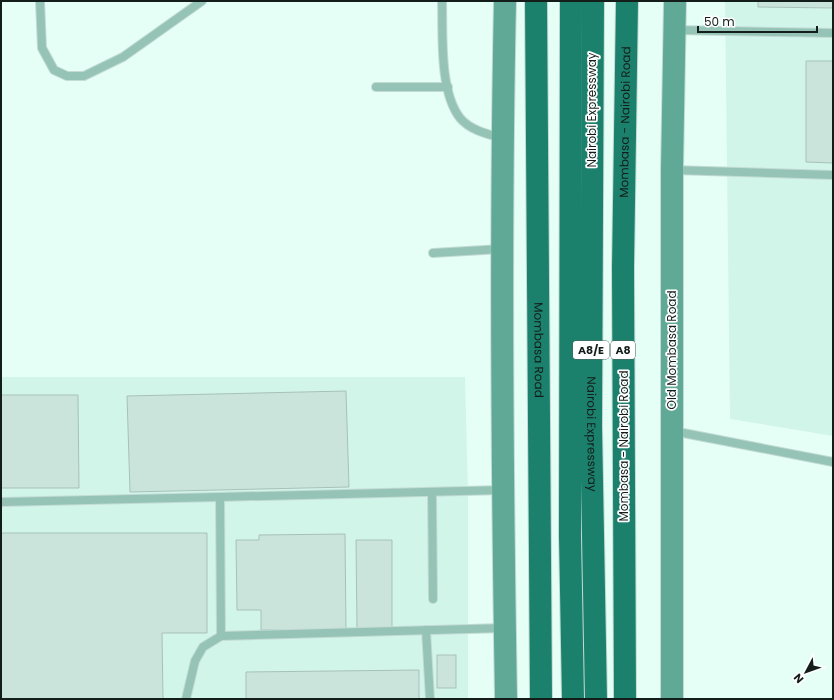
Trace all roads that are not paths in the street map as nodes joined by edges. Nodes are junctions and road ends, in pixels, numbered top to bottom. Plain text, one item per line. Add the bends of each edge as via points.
1 (40, 1) edge
2 (202, 1) edge
3 (442, 1) edge
4 (505, 1) edge
5 (536, 1) edge
6 (571, 1) edge
7 (593, 1) edge
8 (627, 1) edge
9 (675, 1) edge
10 (676, 30) junction
11 (833, 33) edge
12 (448, 87) junction
13 (376, 88) dead end
14 (502, 138) junction
15 (672, 170) junction
16 (833, 175) edge
17 (501, 249) junction
18 (434, 253) dead end
19 (672, 430) junction
20 (833, 462) edge
21 (503, 490) junction
22 (432, 492) junction
23 (220, 497) junction
24 (1, 502) edge
25 (433, 599) dead end
26 (505, 628) junction
27 (426, 630) junction
28 (221, 636) junction
29 (186, 699) edge
30 (430, 699) edge
31 (506, 699) edge
32 (541, 699) edge
33 (573, 699) edge
34 (596, 699) edge
35 (625, 699) edge
36 (672, 699) edge

1 - 2 lane via 42,48 54,70 67,76 84,76 123,57
3 - 12 lane via 443,66
4 - 14 street
5 - 32 highway, Mombasa Road
6 - 33 highway, Nairobi Expressway / A8/E via 570,536
7 - 34 highway, Nairobi Expressway / A8/E via 591,426
8 - 35 highway, Mombasa - Nairobi Road / A8 via 623,268
9 - 10 street, Old Mombasa Road
10 - 11 lane
10 - 15 street, Old Mombasa Road
12 - 13 lane
12 - 14 lane via 452,102 461,118 480,132
14 - 17 street
15 - 16 lane
15 - 19 street, Old Mombasa Road
17 - 18 lane
17 - 21 street
19 - 20 lane
19 - 36 street, Old Mombasa Road
21 - 22 lane
21 - 26 street
22 - 23 lane
22 - 25 lane
23 - 24 lane
23 - 28 lane
26 - 27 lane
26 - 31 street
27 - 28 lane
27 - 30 lane
28 - 29 lane via 203,647 195,661

